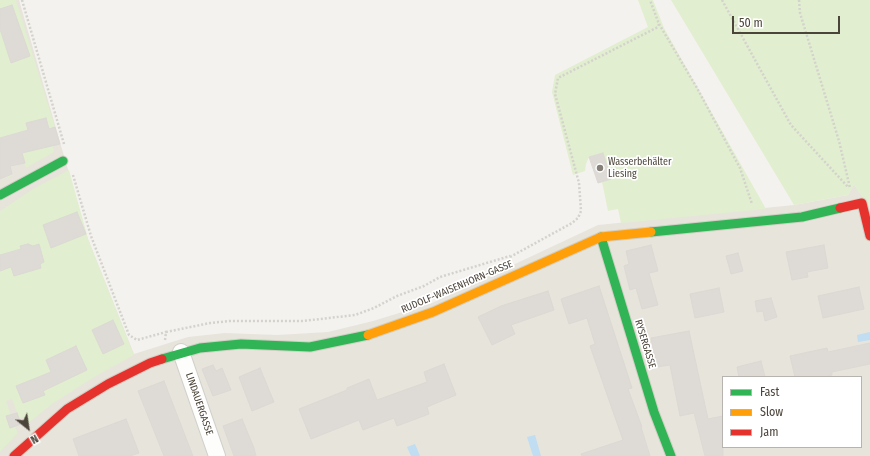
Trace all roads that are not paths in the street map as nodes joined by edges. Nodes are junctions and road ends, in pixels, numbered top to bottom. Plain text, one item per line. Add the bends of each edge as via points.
1 (63, 161) dead end
2 (0, 195) edge
3 (870, 236) edge
4 (601, 237) junction
5 (181, 352) junction
6 (14, 456) edge
7 (218, 456) edge
8 (672, 456) edge

1 - 2 street
3 - 4 street, RUDOLF-WAISENHORN-GASSE via 862,203 802,217
4 - 5 street, RUDOLF-WAISENHORN-GASSE via 433,312 367,335 310,347 241,344
4 - 8 street, RYSERGASSE via 654,412
5 - 6 street, RUDOLF-WAISENHORN-GASSE via 150,363 108,384 68,409
5 - 7 street, LINDAUERGASSE

